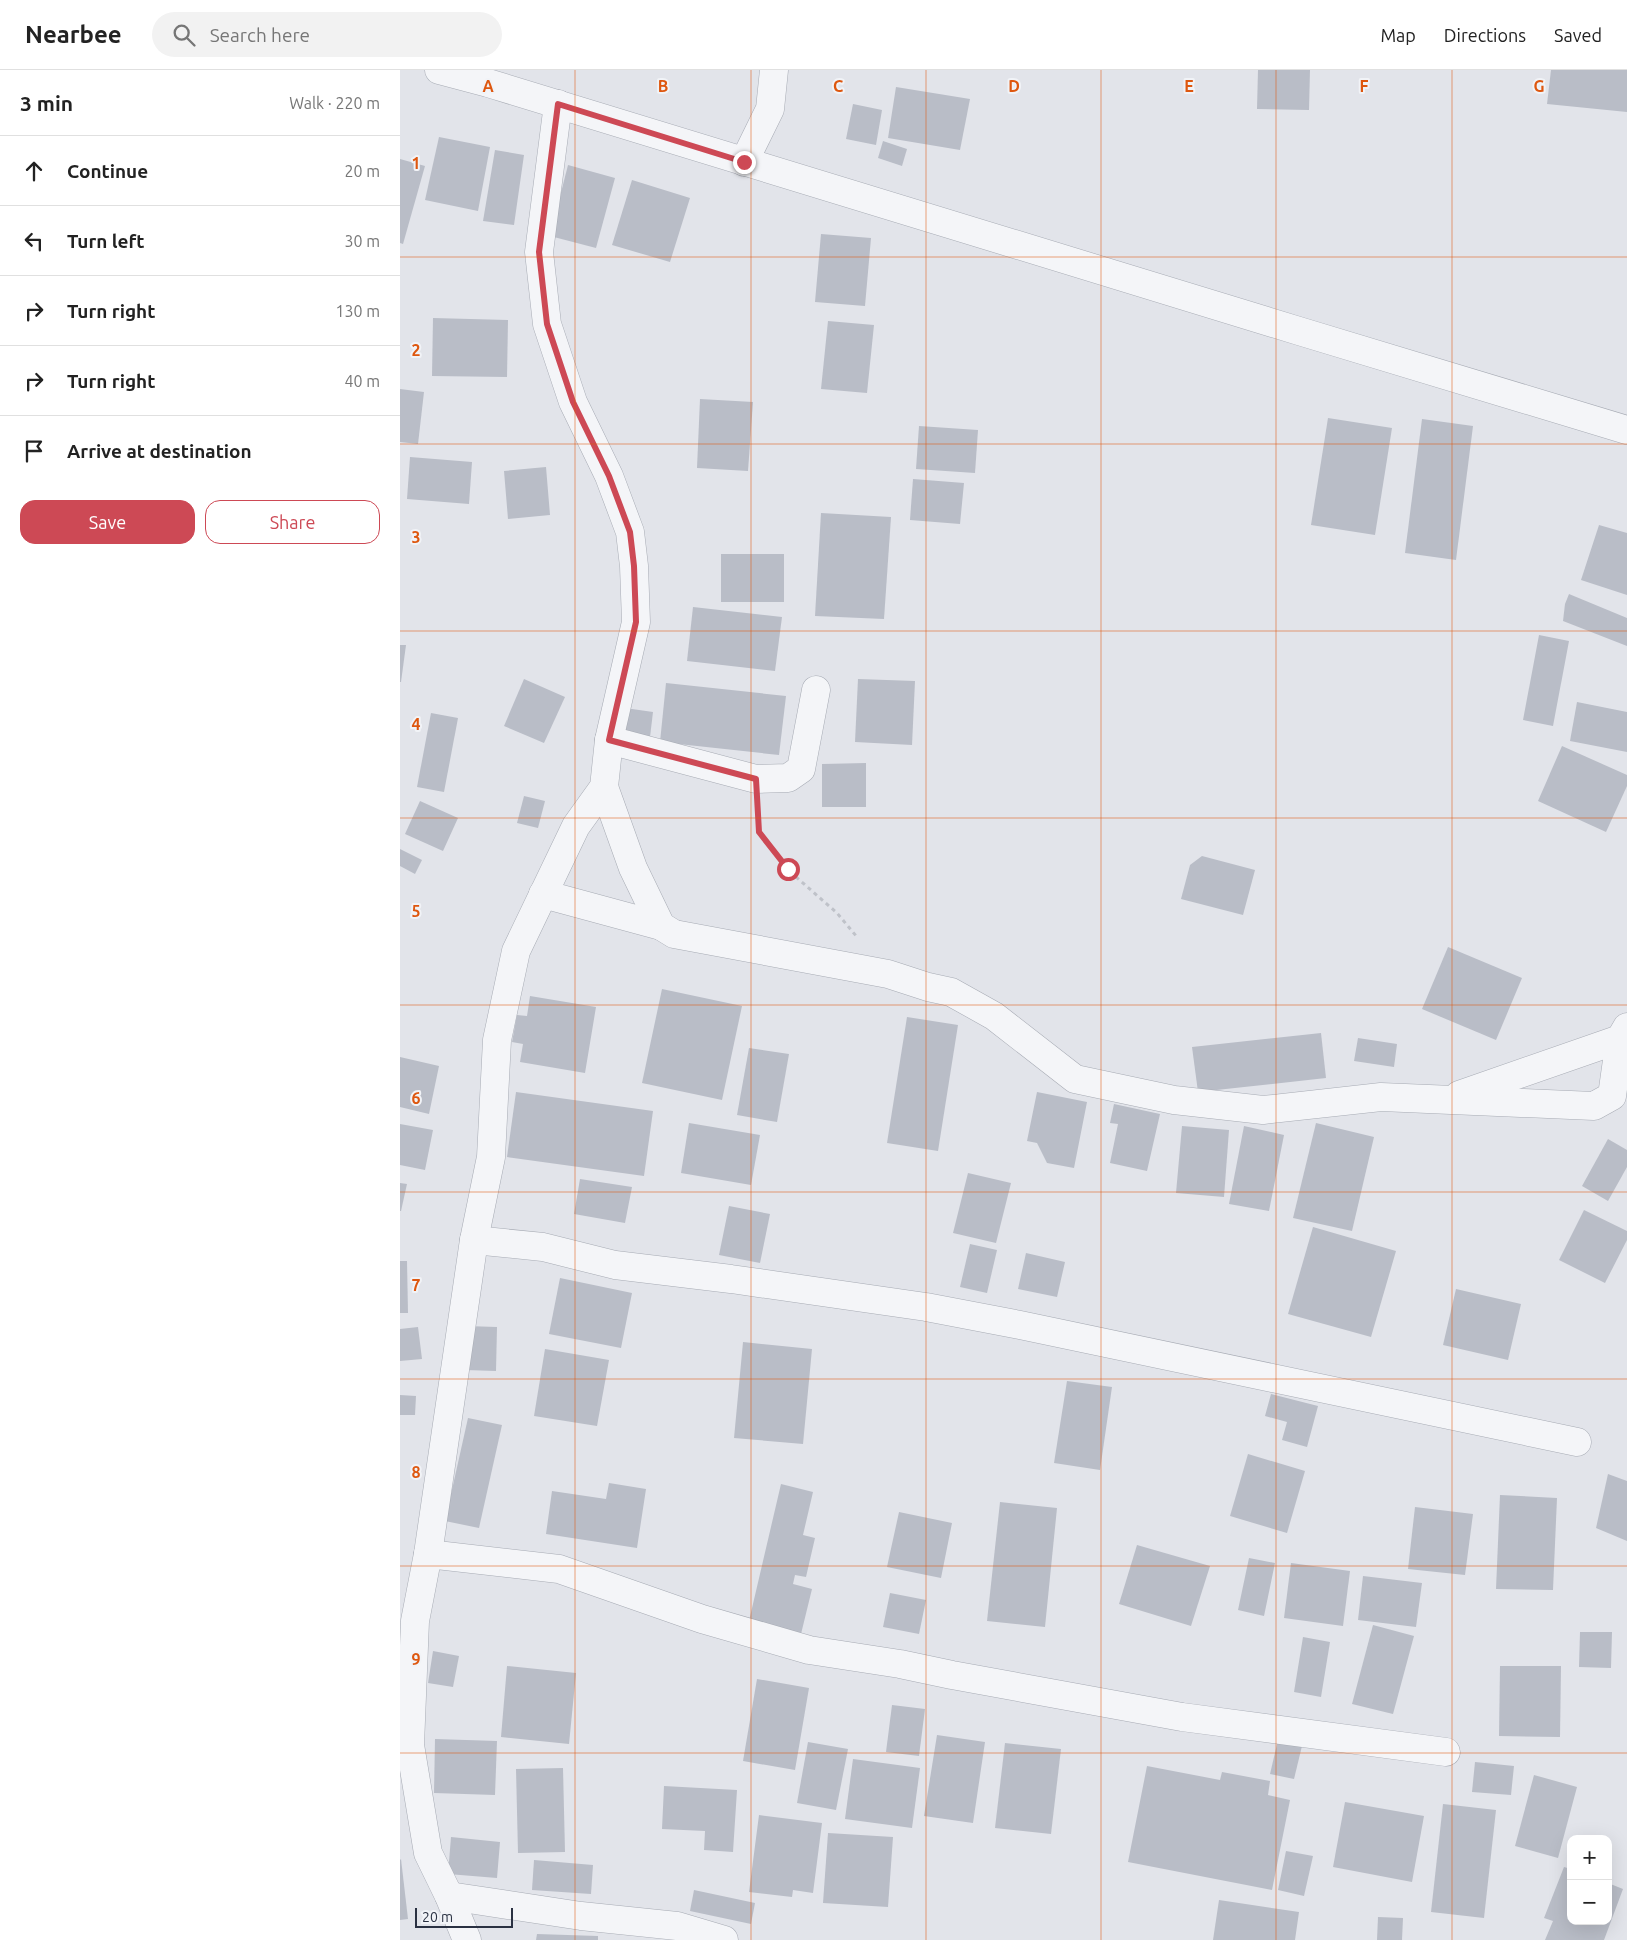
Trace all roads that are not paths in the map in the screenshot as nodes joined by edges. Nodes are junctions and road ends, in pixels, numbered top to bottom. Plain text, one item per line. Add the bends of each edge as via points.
1 (439, 70) edge
2 (774, 70) edge
3 (558, 104) junction
4 (744, 162) junction
5 (1627, 430) edge
6 (816, 690) dead end
7 (609, 740) junction
8 (604, 787) junction
9 (542, 894) junction
10 (661, 926) junction
11 (1624, 1033) edge
12 (1445, 1100) junction
13 (474, 1240) junction
14 (1578, 1442) dead end
15 (428, 1554) junction
16 (1446, 1752) dead end
17 (449, 1896) junction
18 (467, 1940) edge
19 (724, 1940) edge

1 - 3 street
2 - 4 street via 770,109
3 - 4 street
3 - 7 street via 539,252 547,324 573,402 609,476 630,532 634,566 636,622
4 - 5 street
6 - 7 street via 801,769 788,778 756,779
7 - 8 street
8 - 9 street via 576,826
8 - 10 street via 633,868
9 - 10 street
9 - 13 street via 516,951 497,1040 491,1157
10 - 12 street via 674,934 888,974 951,992 994,1016 1075,1079 1174,1100 1263,1110 1381,1097
11 - 12 street
11 - 12 street via 1612,1096 1594,1106
13 - 14 street via 543,1247 615,1265 926,1307
13 - 15 street
15 - 16 street via 559,1569 702,1619 809,1650 1182,1717
15 - 17 street via 415,1621 410,1745 428,1853
17 - 18 street
17 - 19 street via 581,1916 677,1926

